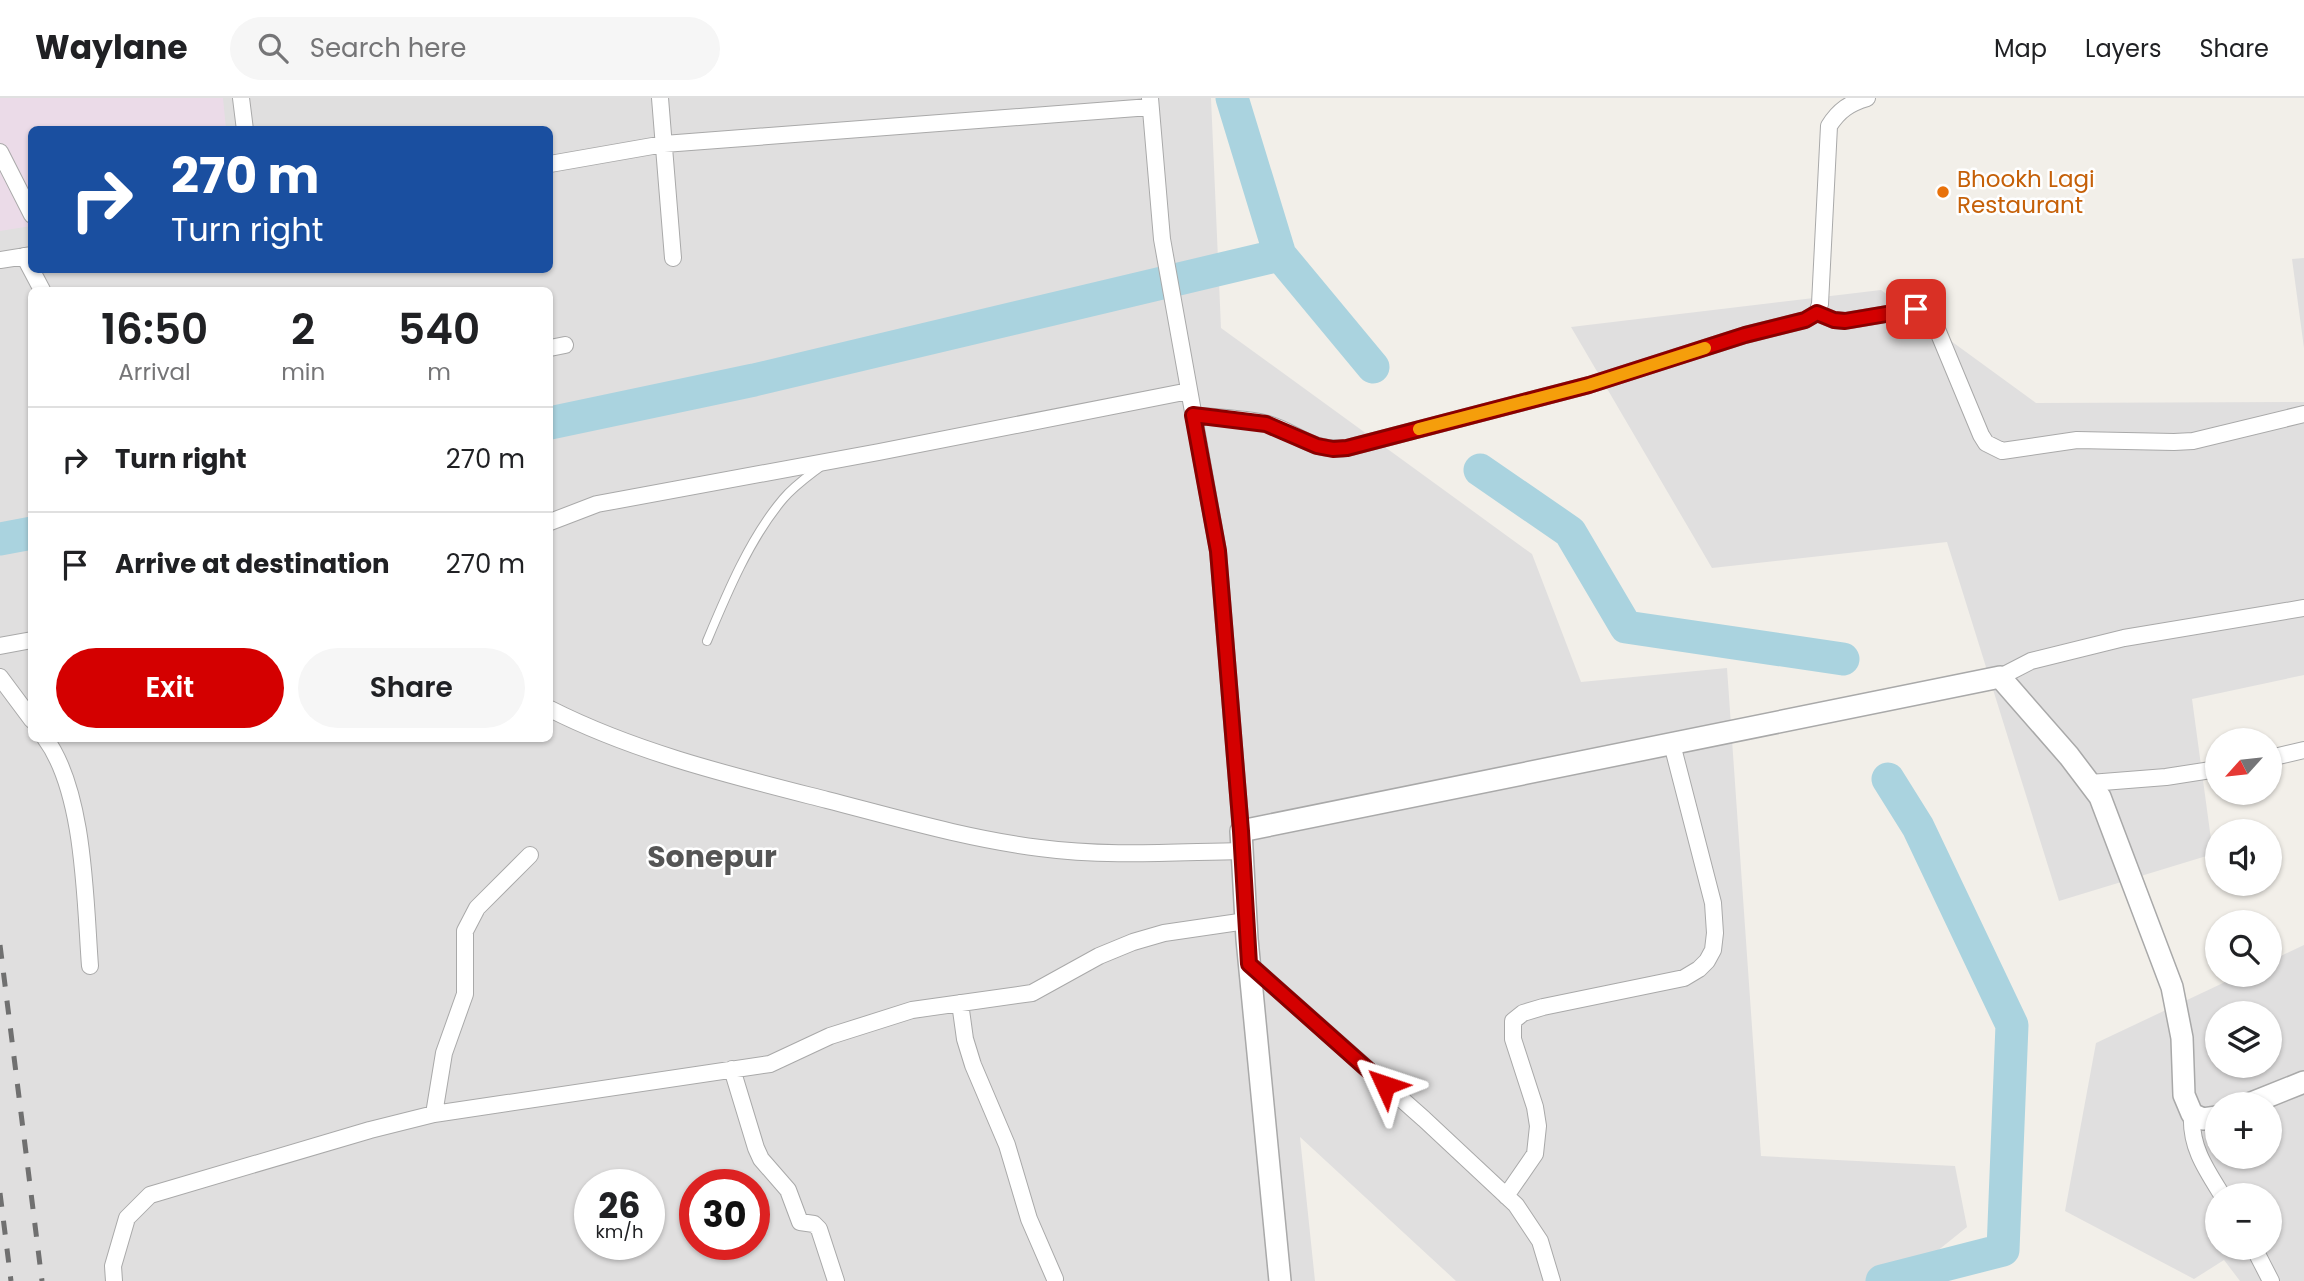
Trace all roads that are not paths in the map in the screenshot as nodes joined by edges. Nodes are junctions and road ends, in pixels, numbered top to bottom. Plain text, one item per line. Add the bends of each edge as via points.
1 (241, 98) edge
2 (660, 98) edge
3 (1867, 98) edge
4 (1150, 102) edge
5 (244, 126) edge
6 (664, 144) junction
7 (0, 152) edge
8 (553, 163) edge
9 (28, 207) edge
10 (27, 256) edge
11 (673, 258) dead end
12 (0, 260) edge
13 (1817, 313) junction
14 (1189, 391) junction
15 (2304, 414) edge
16 (1193, 415) junction
17 (829, 460) junction
18 (553, 521) edge
19 (2304, 608) edge
20 (28, 641) edge
21 (707, 641) dead end
22 (0, 646) edge
23 (0, 677) edge
24 (2000, 677) junction
25 (553, 710) edge
26 (28, 715) edge
27 (49, 742) edge
28 (1672, 744) junction
29 (2304, 750) edge
30 (2282, 755) edge
31 (2205, 771) edge
32 (2090, 783) junction
33 (1242, 841) junction
34 (530, 855) dead end
35 (1247, 921) junction
36 (1249, 964) junction
37 (90, 966) dead end
38 (960, 1003) junction
39 (732, 1069) junction
40 (2304, 1082) edge
41 (2279, 1092) edge
42 (434, 1114) junction
43 (2192, 1114) junction
44 (2205, 1119) edge
45 (2215, 1183) edge
46 (1506, 1196) junction
47 (2260, 1260) edge
48 (1055, 1279) dead end
49 (114, 1281) edge
50 (836, 1281) edge
51 (1280, 1281) edge
52 (1552, 1281) edge
53 (2271, 1281) edge

1 - 5 street
2 - 6 street
3 - 13 street via 1837,112 1829,125
4 - 6 street
4 - 14 street via 1162,239
6 - 8 street
6 - 11 street
7 - 9 street
10 - 12 street
13 - 15 street via 1845,321 1924,311 1934,322 1981,435 2002,451 2077,440 2193,440
13 - 16 street via 1589,385 1347,448 1317,446 1266,424
14 - 16 street
14 - 17 street
16 - 33 street via 1218,551
17 - 18 street via 597,504
17 - 21 lane via 794,487 769,516
19 - 24 street via 2124,638 2031,661
20 - 22 street
23 - 26 street
24 - 28 street
24 - 32 street
25 - 33 street via 603,734 738,777 1041,849 1100,852
27 - 37 street via 69,792 82,856
28 - 33 street
28 - 46 street via 1713,903 1713,950 1699,970 1684,978 1543,1007 1513,1021 1513,1039 1538,1126 1535,1154
29 - 30 street
31 - 32 street
32 - 43 street via 2108,814 2172,987 2182,1038 2184,1095
33 - 35 street
34 - 42 street via 477,908 465,931 465,994 444,1053
35 - 36 street
35 - 38 street via 1164,933 1099,956 1032,993
36 - 46 street
36 - 51 street
38 - 39 street via 872,1021 770,1064
38 - 48 street via 972,1065 1007,1145
39 - 42 street
39 - 50 street via 761,1159 788,1190 800,1223 819,1229
40 - 41 street
42 - 49 street via 150,1195 127,1218 113,1266
43 - 44 street
43 - 45 street via 2197,1151
46 - 52 street via 1540,1241
47 - 53 street

